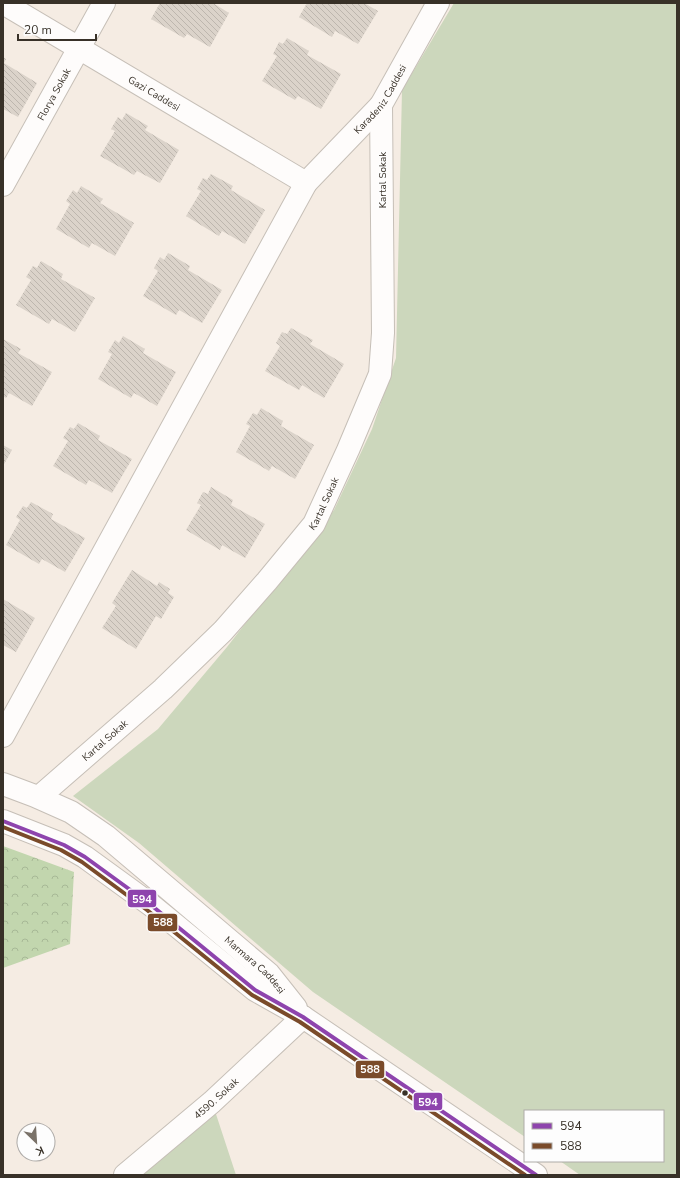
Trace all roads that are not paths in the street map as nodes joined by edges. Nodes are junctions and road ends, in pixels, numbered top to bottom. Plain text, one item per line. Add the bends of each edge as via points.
1 (3, 3) edge
2 (104, 3) edge
3 (438, 3) edge
4 (78, 48) junction
5 (382, 104) junction
6 (306, 183) junction
7 (3, 185) edge
8 (3, 736) edge
9 (3, 784) edge
10 (39, 797) junction
11 (3, 821) edge
12 (303, 1016) junction
13 (125, 1175) edge
14 (536, 1175) edge

1 - 4 street, Gazi Caddesi
2 - 4 street, Florya Sokak
3 - 5 street, Karadeniz Caddesi
4 - 6 street, Gazi Caddesi
4 - 7 street, Florya Sokak
5 - 6 street, Karadeniz Caddesi
5 - 10 street, Kartal Sokak via 384,333 380,374 314,524 223,631 163,689
6 - 8 street
9 - 10 street, Marmara Caddesi
10 - 12 street, Marmara Caddesi via 71,812 106,836 269,974
11 - 12 street, Marmara Caddesi via 64,845 86,857 151,905 255,990
12 - 13 street, 4590. Sokak via 212,1102
12 - 14 street

